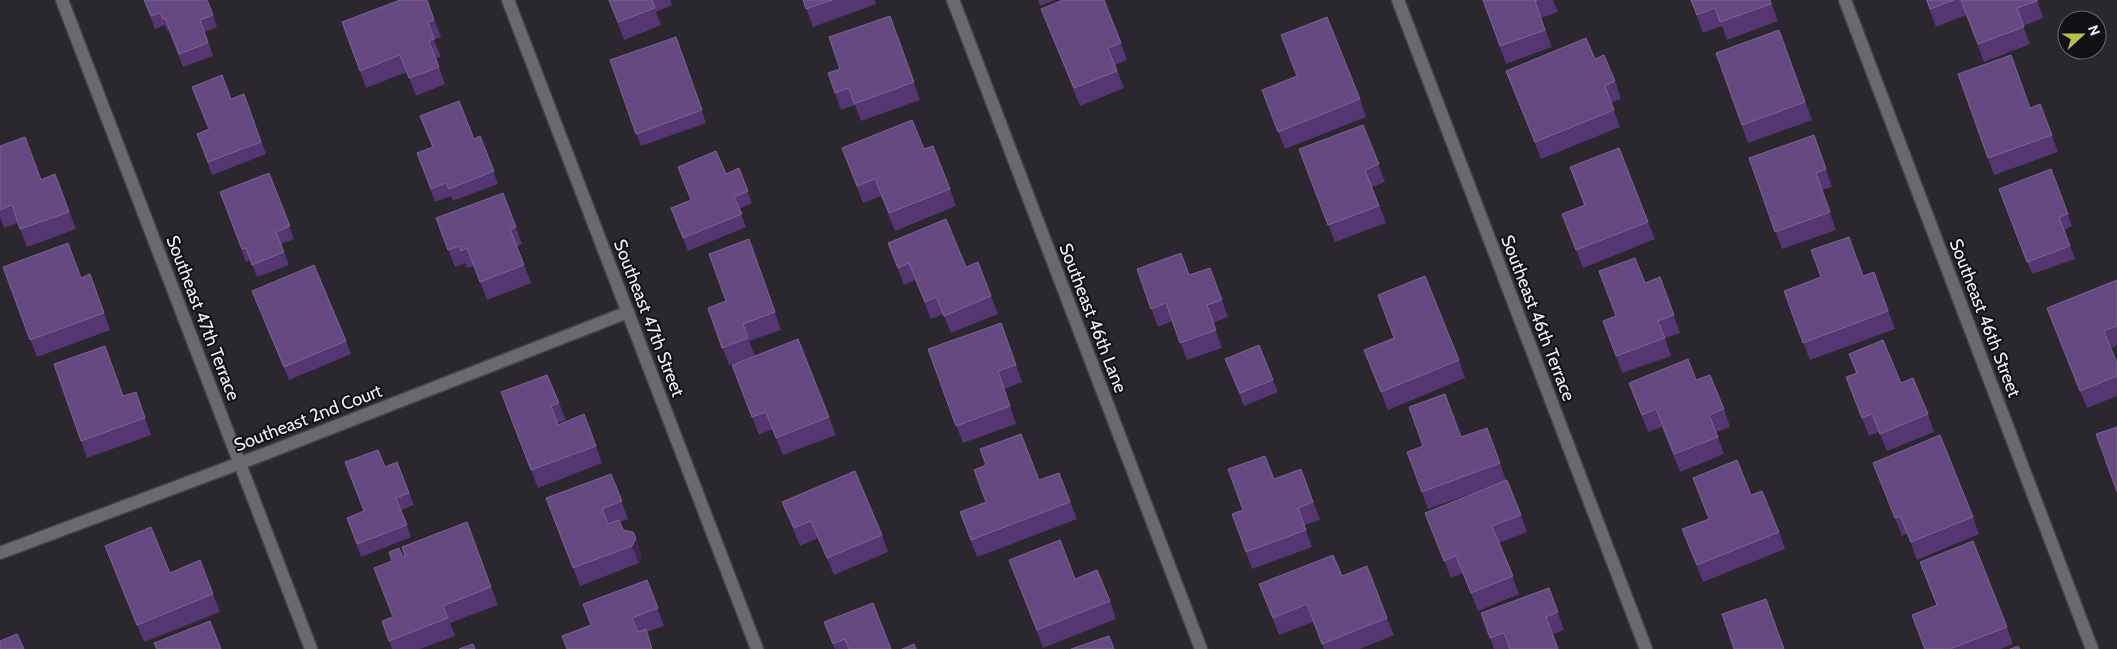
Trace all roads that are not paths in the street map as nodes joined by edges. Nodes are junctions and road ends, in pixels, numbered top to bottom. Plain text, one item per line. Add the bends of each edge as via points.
1 (62, 0) edge
2 (508, 0) edge
3 (953, 0) edge
4 (1398, 0) edge
5 (1845, 0) edge
6 (628, 312) junction
7 (240, 463) junction
8 (0, 553) edge
9 (311, 649) edge
10 (756, 649) edge
11 (1201, 649) edge
12 (1646, 649) edge
13 (2092, 649) edge

1 - 7 street, Southeast 47th Terrace
2 - 6 street, Southeast 47th Street
3 - 11 street, Southeast 46th Lane
4 - 12 street, Southeast 46th Terrace
5 - 13 street, Southeast 46th Street
6 - 7 street, Southeast 2nd Court
6 - 10 street, Southeast 47th Street
7 - 8 street, Southeast 2nd Court
7 - 9 street, Southeast 47th Terrace

